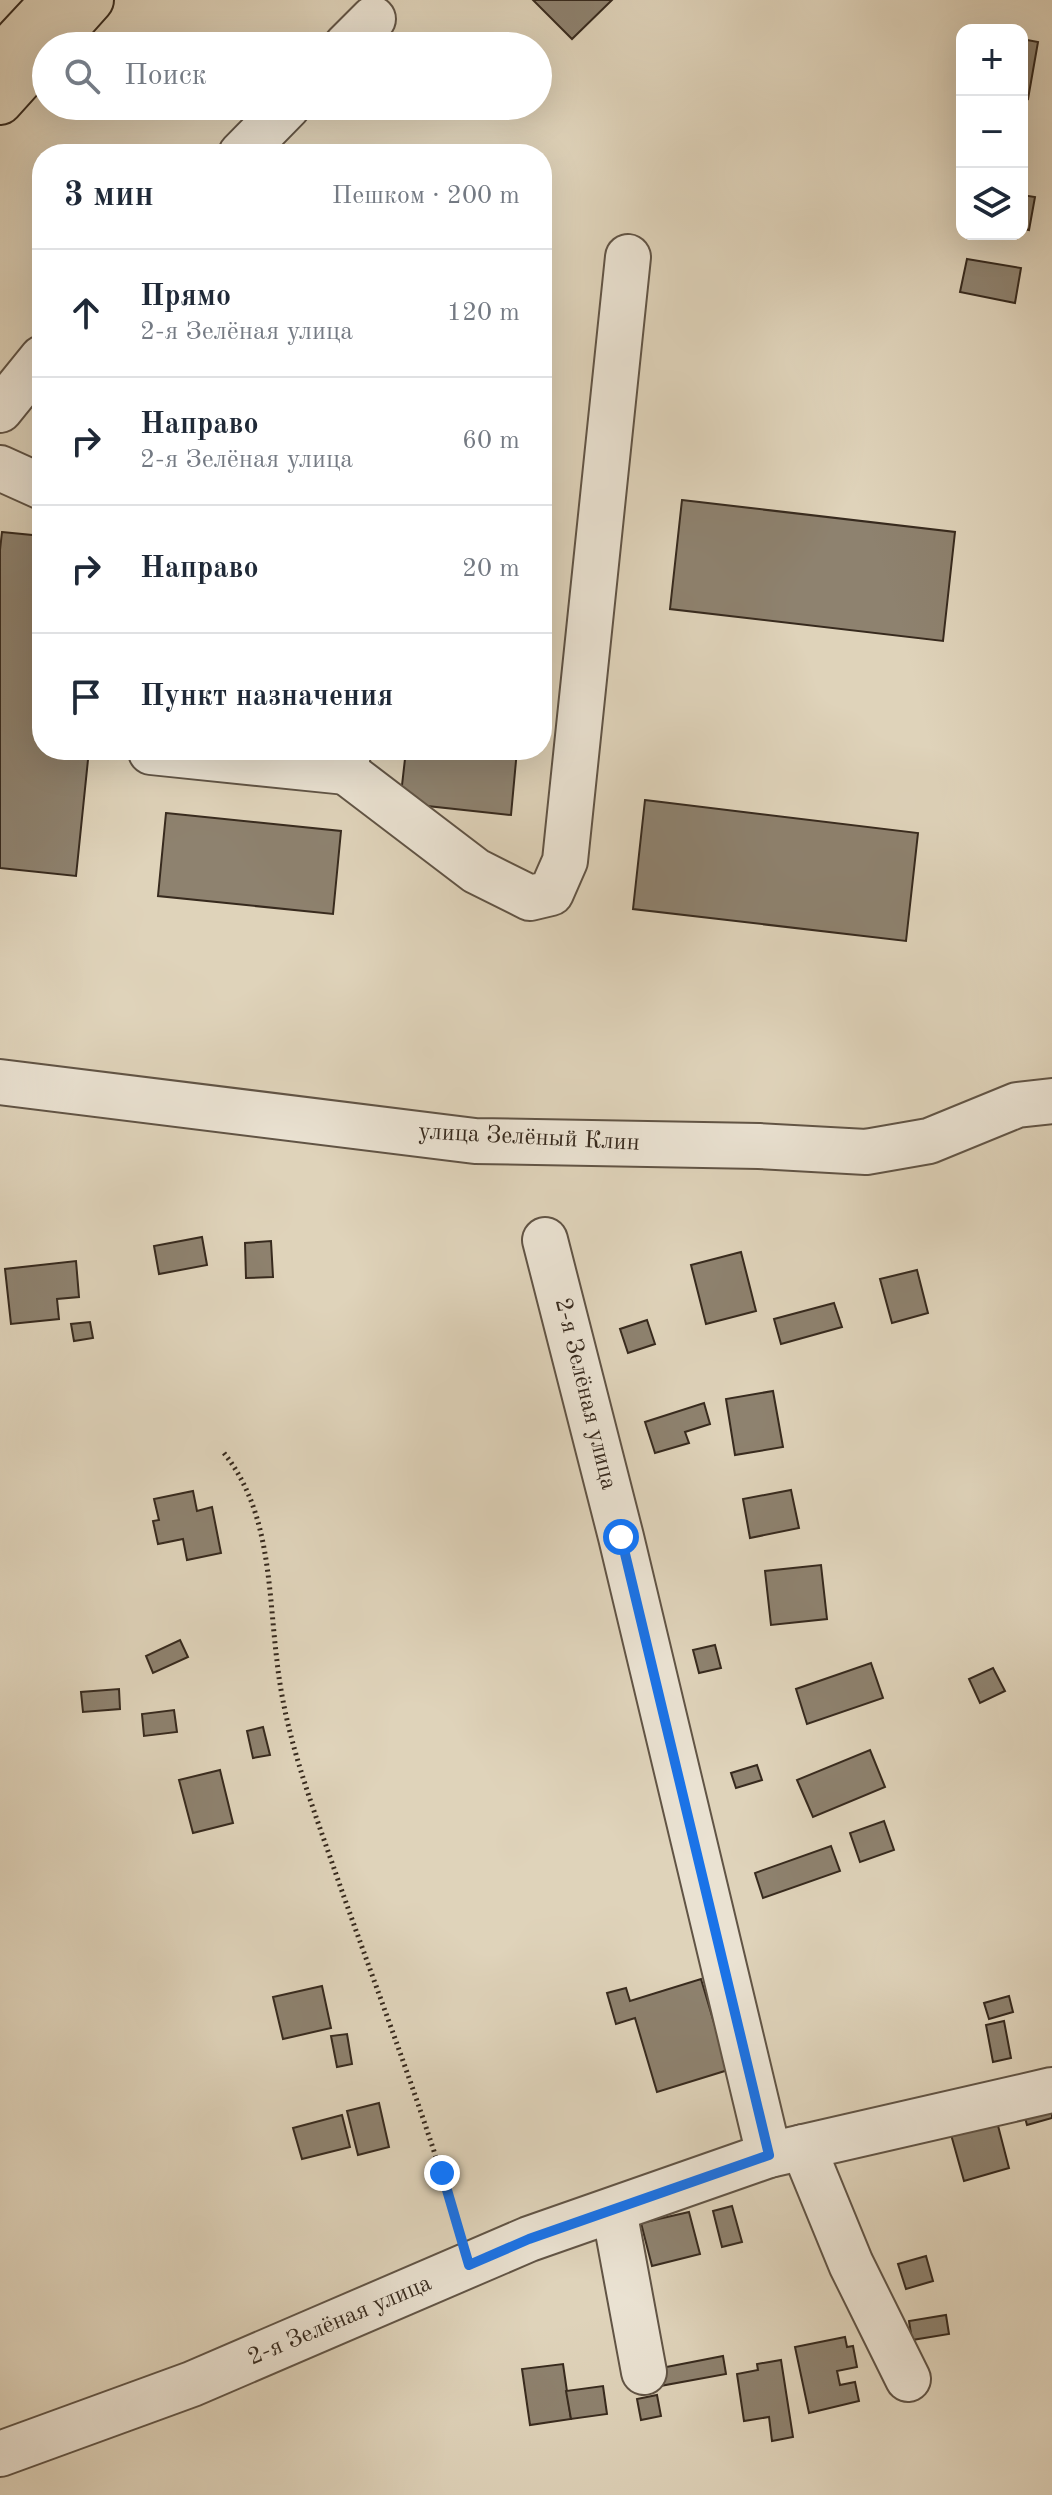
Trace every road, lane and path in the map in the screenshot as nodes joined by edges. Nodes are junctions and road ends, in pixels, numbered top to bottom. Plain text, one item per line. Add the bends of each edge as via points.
1 (54, 0) edge
2 (91, 0) edge
3 (62, 32) edge
4 (0, 58) edge
5 (32, 67) edge
6 (0, 102) edge
7 (274, 120) edge
8 (251, 144) edge
9 (628, 257) dead end
10 (32, 370) edge
11 (0, 410) edge
12 (0, 468) edge
13 (32, 482) edge
14 (325, 760) edge
15 (347, 761) edge
16 (0, 1082) edge
17 (1052, 1101) edge
18 (545, 1240) dead end
19 (224, 1453) dead end
20 (1052, 2090) edge
21 (786, 2151) junction
22 (614, 2210) junction
23 (469, 2265) junction
24 (644, 2372) dead end
25 (908, 2379) dead end
26 (0, 2454) edge

1 - 4 main road
2 - 3 main road
5 - 6 main road
7 - 8 street
9 - 15 street via 565,861 551,893 530,898 476,871
10 - 11 street
12 - 13 street
14 - 15 street
16 - 17 street, улица Зелёный Клин via 475,1141 866,1152 929,1141 1017,1105
18 - 21 street, 2-я Зелёная улица
19 - 23 path via 260,1524 276,1661 296,1758 415,2091
20 - 21 street, 2-я Зелёная улица
21 - 22 street, 2-я Зелёная улица
21 - 25 street
22 - 23 street, 2-я Зелёная улица
22 - 24 street
23 - 26 street, 2-я Зелёная улица via 192,2384

